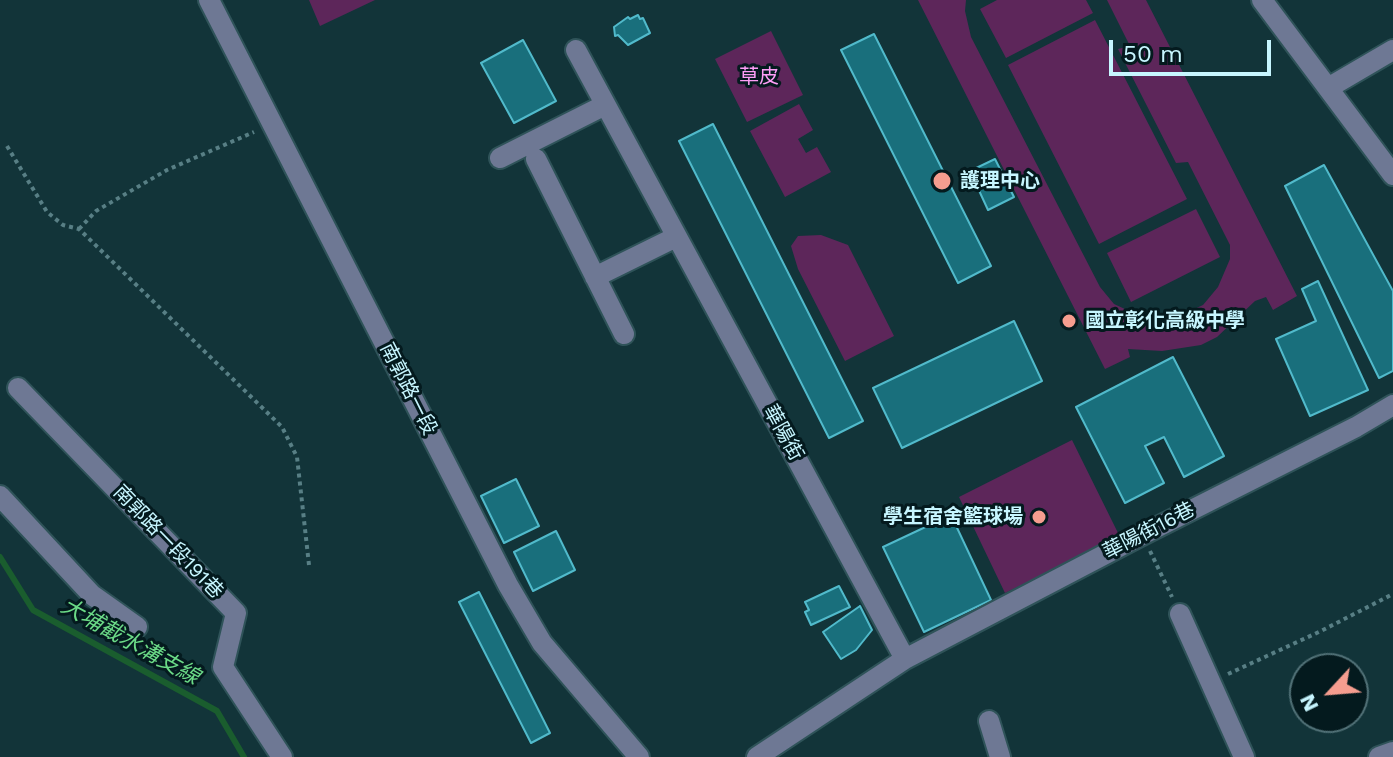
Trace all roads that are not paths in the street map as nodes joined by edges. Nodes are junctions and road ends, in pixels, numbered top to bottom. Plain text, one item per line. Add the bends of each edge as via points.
1 (209, 0) edge
2 (1262, 0) edge
3 (576, 50) dead end
4 (1393, 50) edge
5 (1328, 88) junction
6 (605, 105) junction
7 (500, 158) dead end
8 (536, 159) dead end
9 (1389, 161) edge
10 (676, 237) junction
11 (595, 277) junction
12 (624, 334) dead end
13 (18, 388) dead end
14 (1393, 405) edge
15 (0, 496) edge
16 (1180, 614) road end
17 (137, 627) dead end
18 (905, 659) junction
19 (989, 721) dead end
20 (1393, 752) edge
21 (282, 757) edge
22 (639, 757) edge
23 (757, 757) edge
24 (1000, 757) edge
25 (1244, 757) edge
26 (1379, 757) edge

1 - 22 street, 南郭路一段 via 508,585 542,643
2 - 5 street
3 - 6 street, 華陽街
4 - 5 street
5 - 9 street
6 - 7 street
6 - 10 street, 華陽街
8 - 11 street
10 - 11 street
10 - 18 street, 華陽街
11 - 12 street
13 - 21 street, 南郭路一段191巷 via 236,613 223,667
14 - 18 street, 華陽街16巷
15 - 17 street via 92,595
16 - 25 street
18 - 23 street
19 - 24 street
20 - 26 street

